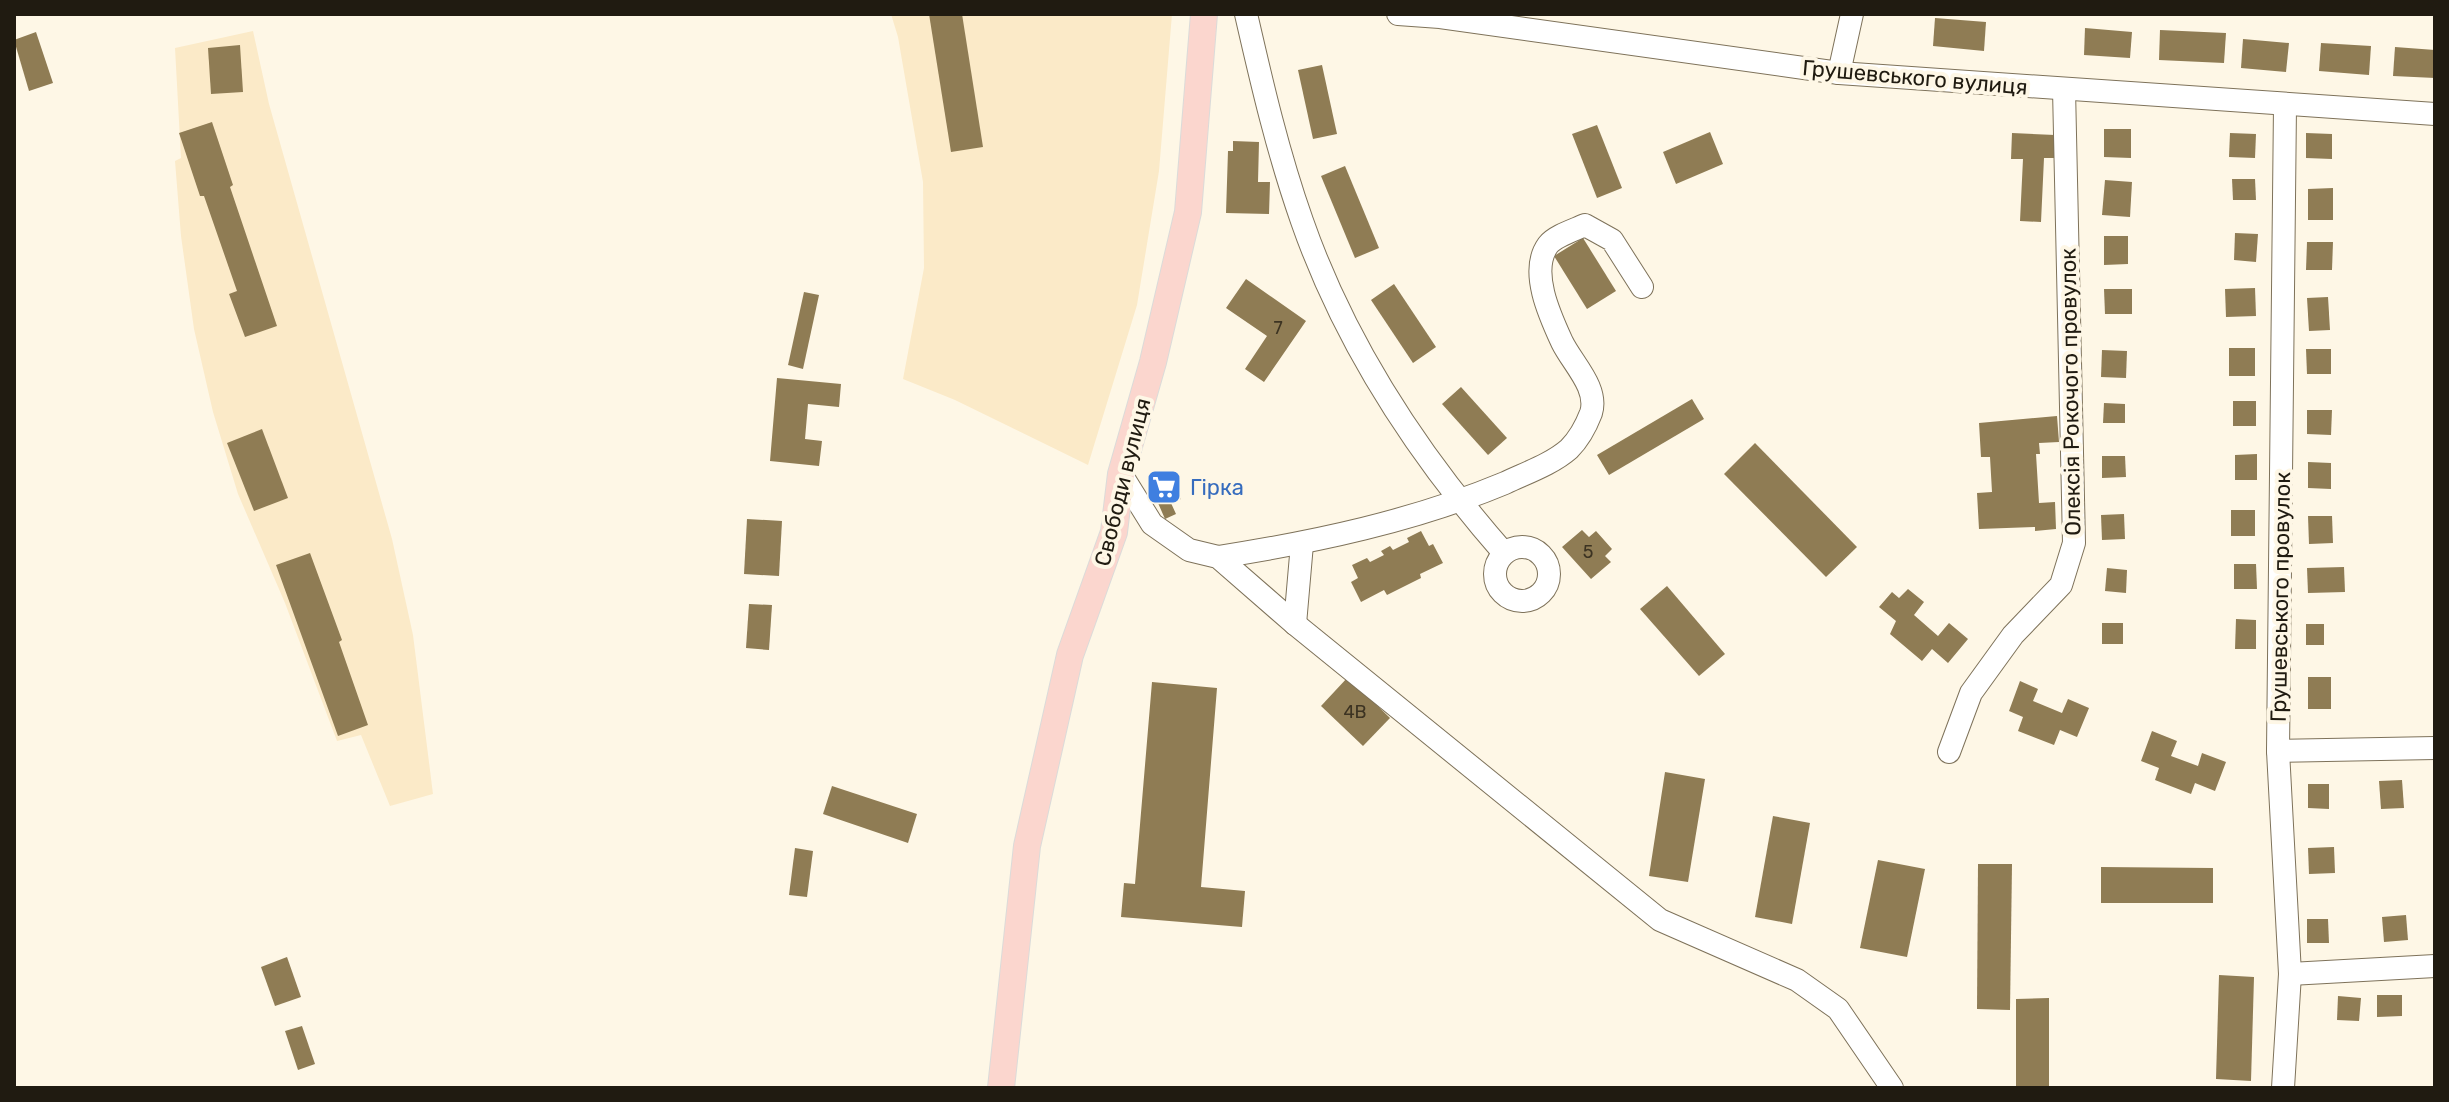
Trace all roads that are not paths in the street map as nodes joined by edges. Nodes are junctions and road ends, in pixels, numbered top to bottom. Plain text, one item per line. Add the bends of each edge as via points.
1 (1204, 14) edge
2 (1246, 14) edge
3 (1398, 14) edge
4 (1852, 14) edge
5 (1839, 73) junction
6 (2064, 89) junction
7 (2285, 106) junction
8 (2435, 114) edge
9 (1642, 287) dead end
10 (1121, 474) junction
11 (1460, 502) junction
12 (1302, 544) junction
13 (1504, 553) dead end
14 (1218, 557) junction
15 (1295, 624) junction
16 (2435, 748) edge
17 (2278, 751) junction
18 (1949, 752) dead end
19 (2435, 966) edge
20 (2290, 974) junction
21 (1001, 1088) edge
22 (1892, 1088) edge
23 (2283, 1088) edge

1 - 10 main road, Свободи вулиця via 1188,212
2 - 11 street via 1276,140 1302,222 1340,311 1415,441
3 - 5 street, Грушевського вулиця
4 - 5 street
5 - 6 street, Грушевського вулиця
6 - 7 street, Грушевського вулиця
6 - 18 street, Олексія Рокочого провулок via 2074,543 2061,585 2013,635 1971,693
7 - 8 street, Грушевського вулиця
7 - 17 street, Грушевського провулок
9 - 11 street via 1612,240 1585,225 1550,242 1540,260 1540,284 1562,342 1591,390 1592,409 1568,449
10 - 14 street via 1152,524 1189,550
10 - 21 main road, Свободи вулиця via 1114,532 1070,655 1027,846
11 - 12 street
11 - 13 street
12 - 14 street
12 - 15 street
14 - 15 street
15 - 22 street via 1660,920 1797,980 1838,1009
16 - 17 street
17 - 20 street, Грушевського провулок
19 - 20 street
20 - 23 street, Грушевського провулок

